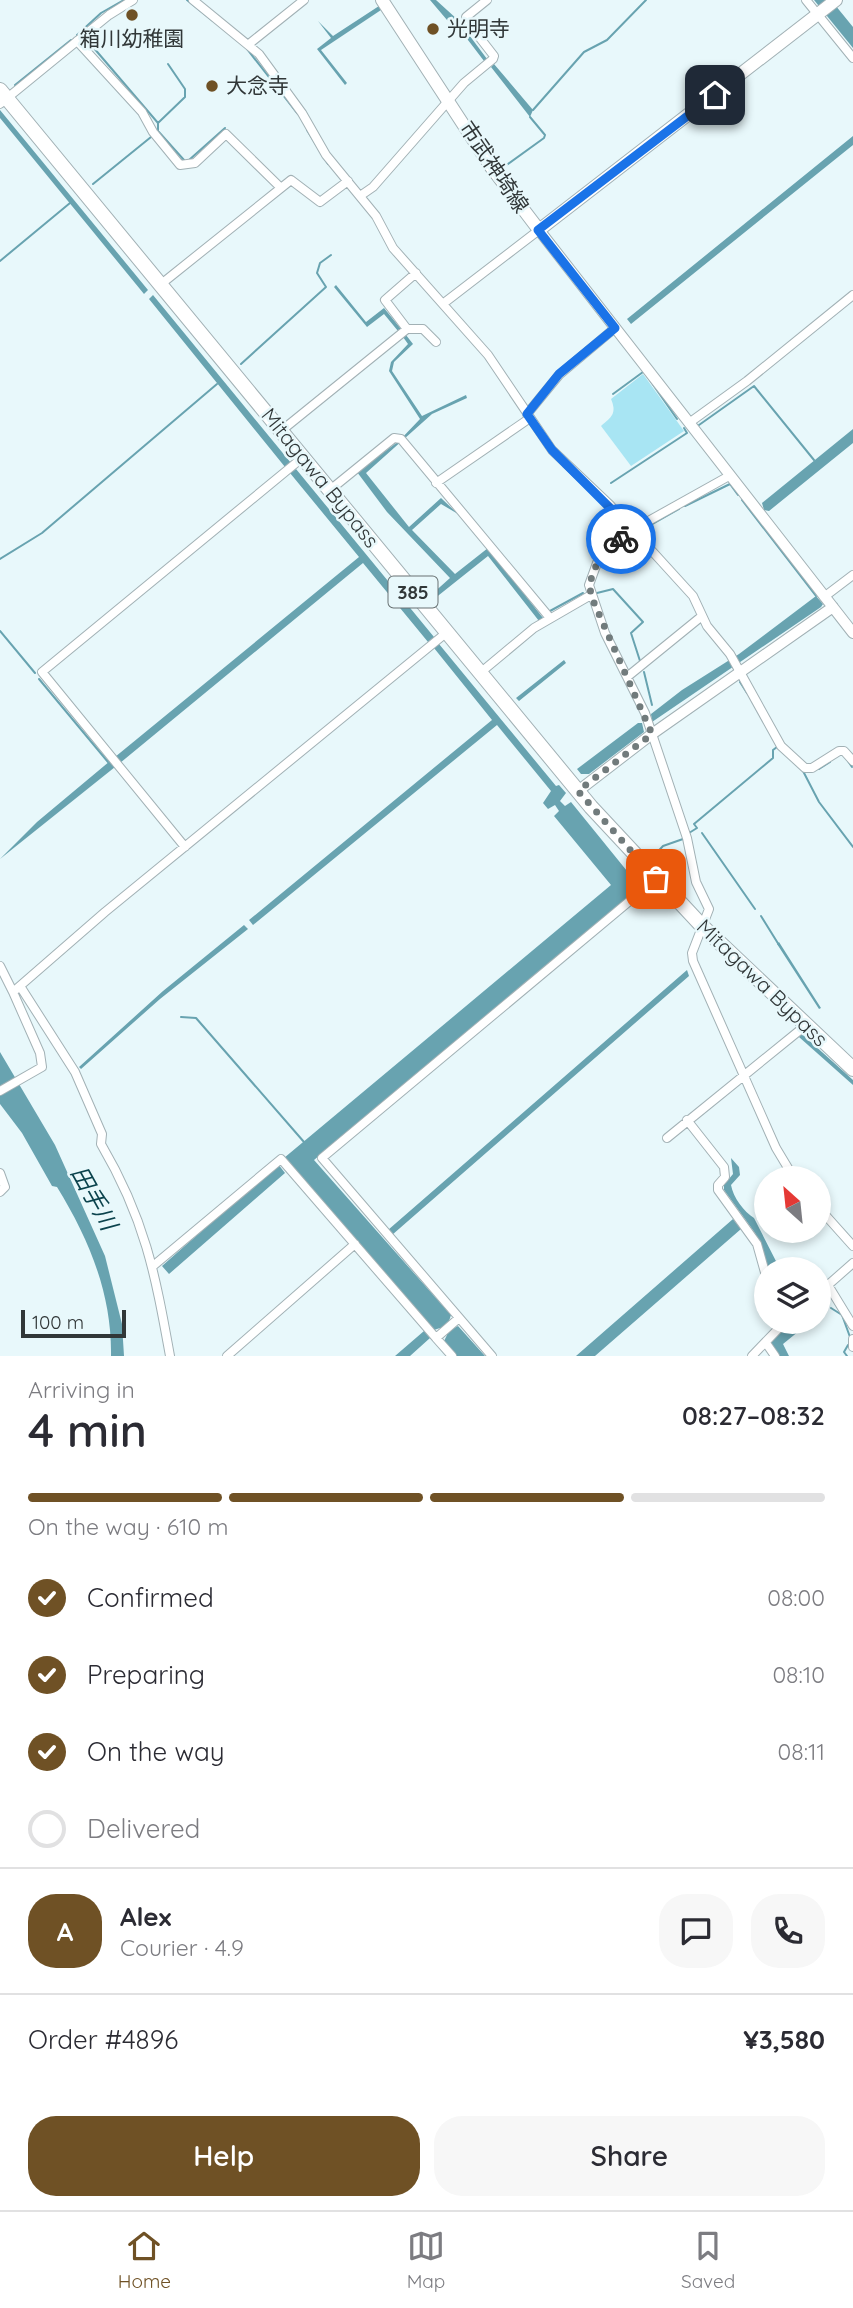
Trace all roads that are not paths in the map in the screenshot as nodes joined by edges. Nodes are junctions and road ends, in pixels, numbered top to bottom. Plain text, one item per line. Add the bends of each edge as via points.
1 (133, 0) edge
2 (193, 0) edge
3 (304, 0) edge
4 (382, 0) edge
5 (487, 0) edge
6 (806, 0) edge
7 (836, 0) edge
8 (819, 14) junction
9 (78, 41) junction
10 (248, 44) junction
11 (853, 58) edge
12 (2, 98) edge
13 (449, 100) junction
14 (346, 183) junction
15 (280, 187) junction
16 (360, 196) junction
17 (538, 230) junction
18 (413, 275) junction
19 (160, 285) junction
20 (853, 295) edge
21 (444, 303) junction
22 (615, 328) junction
23 (407, 329) junction
24 (436, 342) dead end
25 (528, 418) junction
26 (688, 423) junction
27 (281, 431) junction
28 (302, 458) junction
29 (729, 476) junction
30 (436, 483) junction
31 (330, 490) junction
32 (632, 530) junction
33 (853, 575) edge
34 (591, 596) junction
35 (824, 597) junction
36 (833, 607) junction
37 (702, 617) junction
38 (550, 618) junction
39 (446, 633) junction
40 (853, 633) edge
41 (739, 671) junction
42 (480, 673) junction
43 (627, 677) junction
44 (652, 734) junction
45 (853, 761) edge
46 (578, 791) junction
47 (185, 847) junction
48 (656, 879) junction
49 (702, 926) junction
50 (0, 966) edge
51 (17, 989) junction
52 (805, 1026) junction
53 (853, 1069) edge
54 (743, 1075) junction
55 (0, 1091) edge
56 (687, 1120) junction
57 (667, 1138) dead end
58 (786, 1166) edge
59 (0, 1173) edge
60 (0, 1192) edge
61 (831, 1221) edge
62 (355, 1244) junction
63 (853, 1246) edge
64 (760, 1257) edge
65 (853, 1263) edge
66 (153, 1266) junction
67 (456, 1321) junction
68 (853, 1326) edge
69 (774, 1334) edge
70 (440, 1335) junction
71 (853, 1339) edge
72 (766, 1343) junction
73 (853, 1347) edge
74 (170, 1356) edge
75 (227, 1356) edge
76 (452, 1356) edge
77 (492, 1356) edge
78 (752, 1356) edge
79 (775, 1356) edge

1 - 9 street
2 - 10 street
3 - 10 street
4 - 13 main road, 市武神埼線
5 - 13 street via 466,17 493,59
6 - 8 street
7 - 8 main road, 市武神埼線
8 - 11 street
8 - 17 main road, 市武神埼線
9 - 12 street
9 - 15 street via 142,112 180,165 195,163 226,134
10 - 14 street via 302,113
12 - 19 highway, Mitagawa Bypass / 385
13 - 16 street
13 - 17 main road, 市武神埼線
14 - 15 street via 320,202 294,179
14 - 16 street
15 - 19 street
16 - 18 street
17 - 21 street
17 - 22 street
18 - 21 street
18 - 23 street via 385,300
19 - 27 highway, Mitagawa Bypass / 385
20 - 26 street
21 - 25 street via 506,379
22 - 25 street via 559,374
22 - 26 street
23 - 24 street via 423,329
23 - 27 street
25 - 30 street
25 - 32 street via 552,450
26 - 29 street
27 - 28 highway, Mitagawa Bypass / 385
28 - 31 highway, Mitagawa Bypass / 385
28 - 47 street via 42,672
29 - 32 street
29 - 35 street
30 - 31 street via 402,440 394,438
30 - 38 street
31 - 39 highway, Mitagawa Bypass / 385
32 - 34 street via 597,563 591,575
32 - 37 street via 693,596
33 - 35 street
34 - 38 street
34 - 43 street
35 - 36 street
36 - 40 street
36 - 41 street
37 - 41 street
37 - 43 street
38 - 42 street
39 - 42 highway, Mitagawa Bypass / 385
39 - 47 street
41 - 44 street
41 - 45 street via 781,746 800,764 812,768 839,751
42 - 46 highway, Mitagawa Bypass / 385
43 - 44 street
44 - 46 street
44 - 49 street via 684,828 696,881 709,909
46 - 48 highway, Mitagawa Bypass / 385
47 - 51 street
48 - 49 highway, Mitagawa Bypass / 385
48 - 67 street via 322,1158
49 - 52 highway, Mitagawa Bypass / 385
49 - 54 street via 693,961
50 - 51 street
51 - 55 street via 42,1067
51 - 66 street via 75,1072 102,1134 101,1144 138,1216
52 - 53 highway, Mitagawa Bypass / 385
52 - 54 street
54 - 56 street
54 - 58 street
56 - 57 street
56 - 64 street via 724,1167 718,1190 752,1235
59 - 60 street via 5,1188
61 - 63 street
62 - 66 street via 281,1159
62 - 70 street
62 - 75 street
65 - 68 street via 828,1285
66 - 74 street
67 - 70 street
67 - 77 street
69 - 72 street
70 - 76 street
71 - 73 street
72 - 78 street
72 - 79 street

